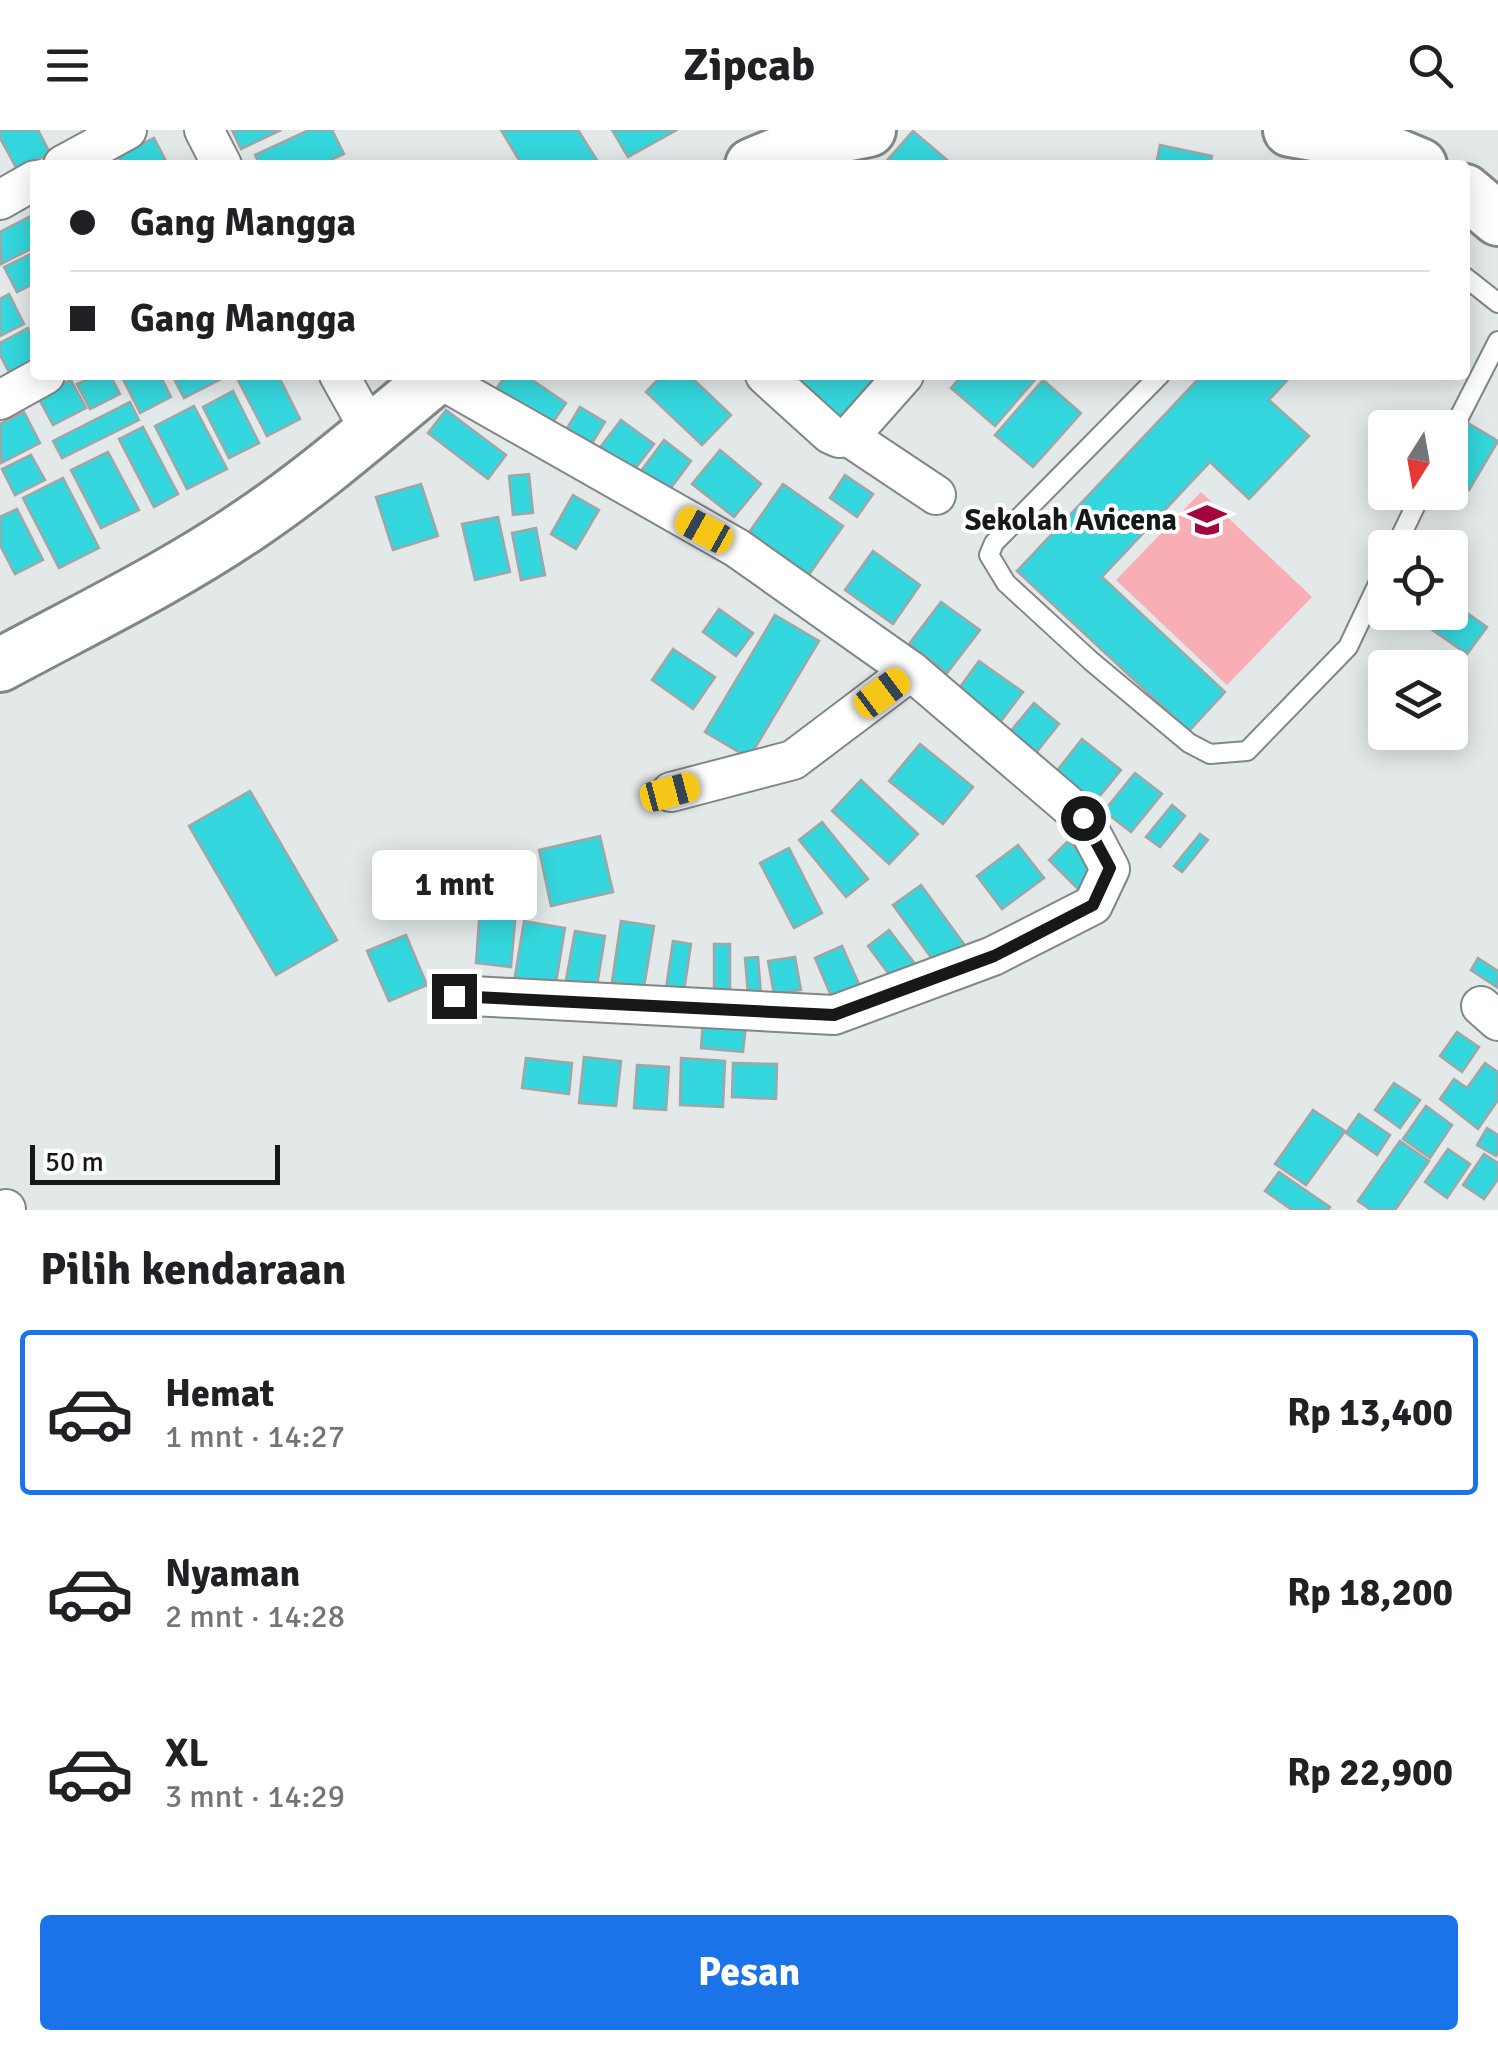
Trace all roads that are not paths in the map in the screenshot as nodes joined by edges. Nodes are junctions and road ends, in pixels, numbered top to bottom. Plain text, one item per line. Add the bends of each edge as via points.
1 (127, 130) edge
2 (204, 130) edge
3 (869, 130) edge
4 (1290, 130) edge
5 (794, 150) edge
6 (1391, 152) edge
7 (72, 160) edge
8 (219, 160) edge
9 (30, 183) edge
10 (1470, 196) edge
11 (0, 200) edge
12 (1498, 219) edge
13 (1470, 281) edge
14 (1498, 302) edge
15 (1498, 341) edge
16 (36, 380) edge
17 (342, 380) edge
18 (432, 380) edge
19 (444, 380) edge
20 (771, 380) edge
21 (900, 380) edge
22 (1155, 380) edge
23 (0, 400) edge
24 (1463, 410) edge
25 (371, 432) junction
26 (849, 437) junction
27 (936, 495) dead end
28 (1368, 605) edge
29 (0, 665) edge
30 (911, 670) junction
31 (670, 792) dead end
32 (454, 996) dead end

1 - 7 street
2 - 8 street
3 - 5 main road
4 - 6 main road
9 - 11 street
10 - 12 main road
13 - 14 lane
15 - 24 lane
16 - 23 street
17 - 25 street
18 - 25 main road
19 - 30 street via 736,548
20 - 26 street via 830,434
21 - 26 street
22 - 28 lane via 994,543 989,555 1006,583 1091,661 1210,754 1248,751 1348,647
25 - 29 main road via 203,554
26 - 27 street
30 - 31 street via 793,760
30 - 32 street via 1083,818 1110,868 1093,905 994,956 834,1015

